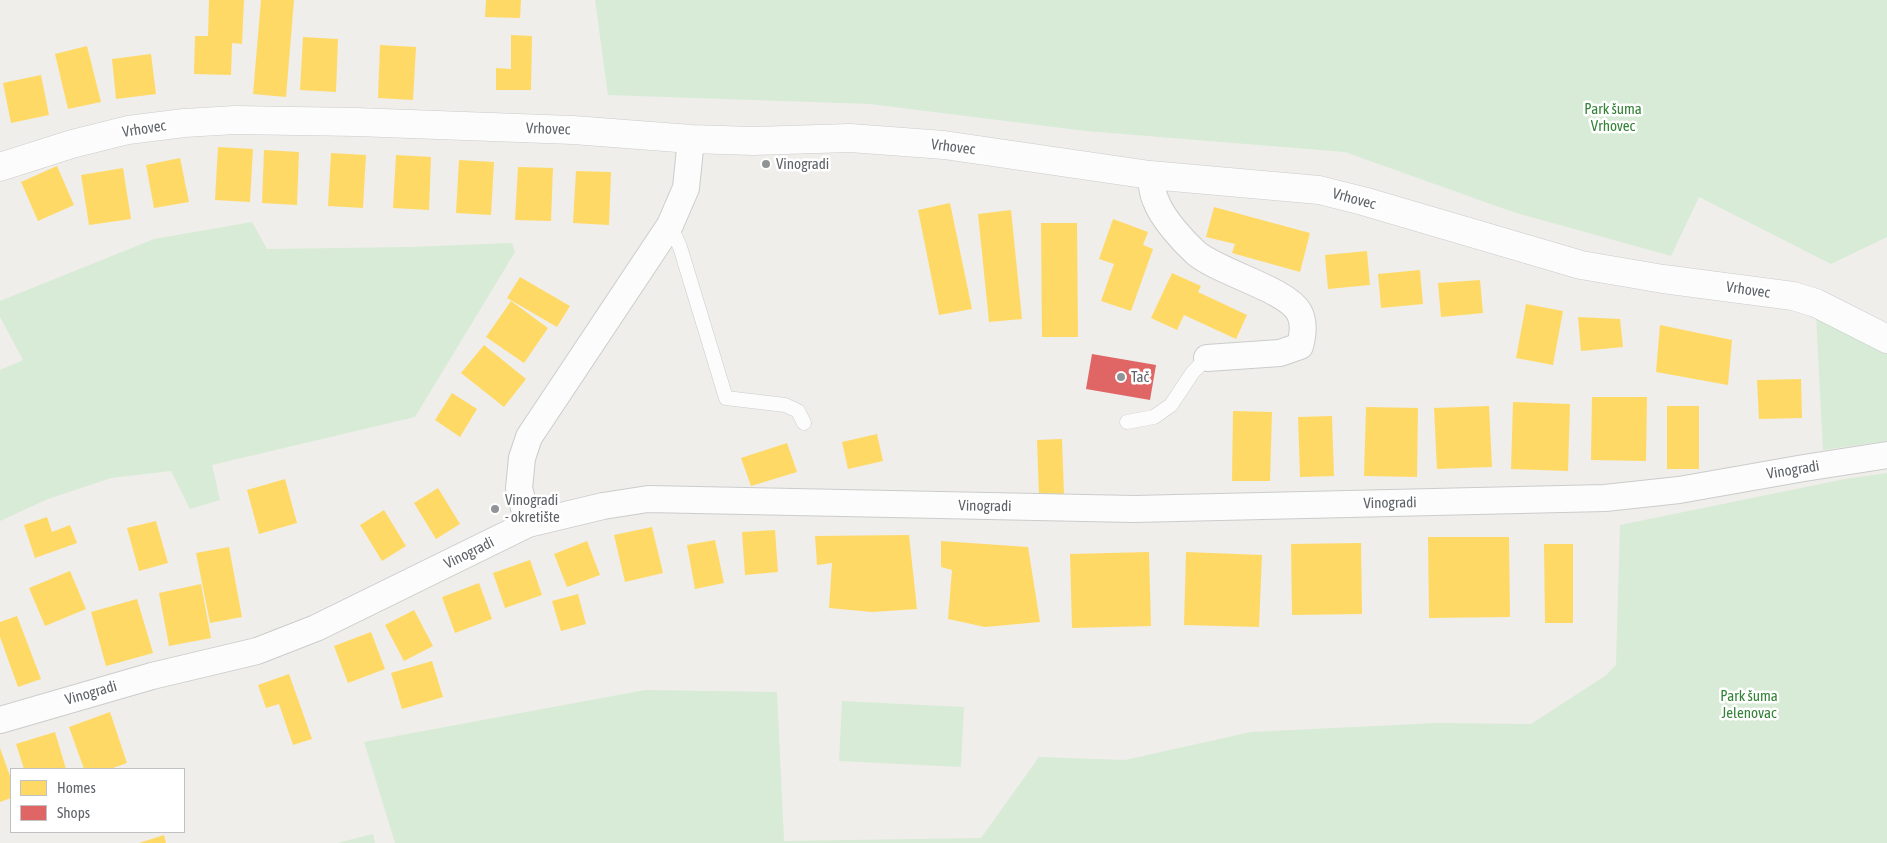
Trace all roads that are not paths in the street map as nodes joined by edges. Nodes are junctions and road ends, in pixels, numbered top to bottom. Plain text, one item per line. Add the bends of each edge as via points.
1 (691, 139) junction
2 (0, 166) edge
3 (1150, 175) junction
4 (670, 225) junction
5 (1887, 339) edge
6 (1207, 358) joint
7 (1127, 422) dead end
8 (804, 423) dead end
9 (1887, 456) edge
10 (528, 524) junction
11 (0, 720) edge

1 - 2 street, Vrhovec via 573,130 235,120 128,130
1 - 3 street, Vrhovec via 881,140 944,145
1 - 4 street via 686,188
3 - 5 street, Vrhovec via 1319,190 1581,264 1663,279 1793,296 1816,303
3 - 6 street via 1156,202 1177,234 1197,254 1285,298 1299,312 1304,332 1300,346 1280,353
4 - 8 lane via 680,247 726,398 786,406 798,411
4 - 10 street via 529,437 522,458 519,488
6 - 7 lane via 1193,372 1171,405 1154,417
9 - 10 street, Vinogradi via 1679,490 1605,498 1134,509 648,499
10 - 11 street, Vinogradi via 316,628 258,651 152,676

